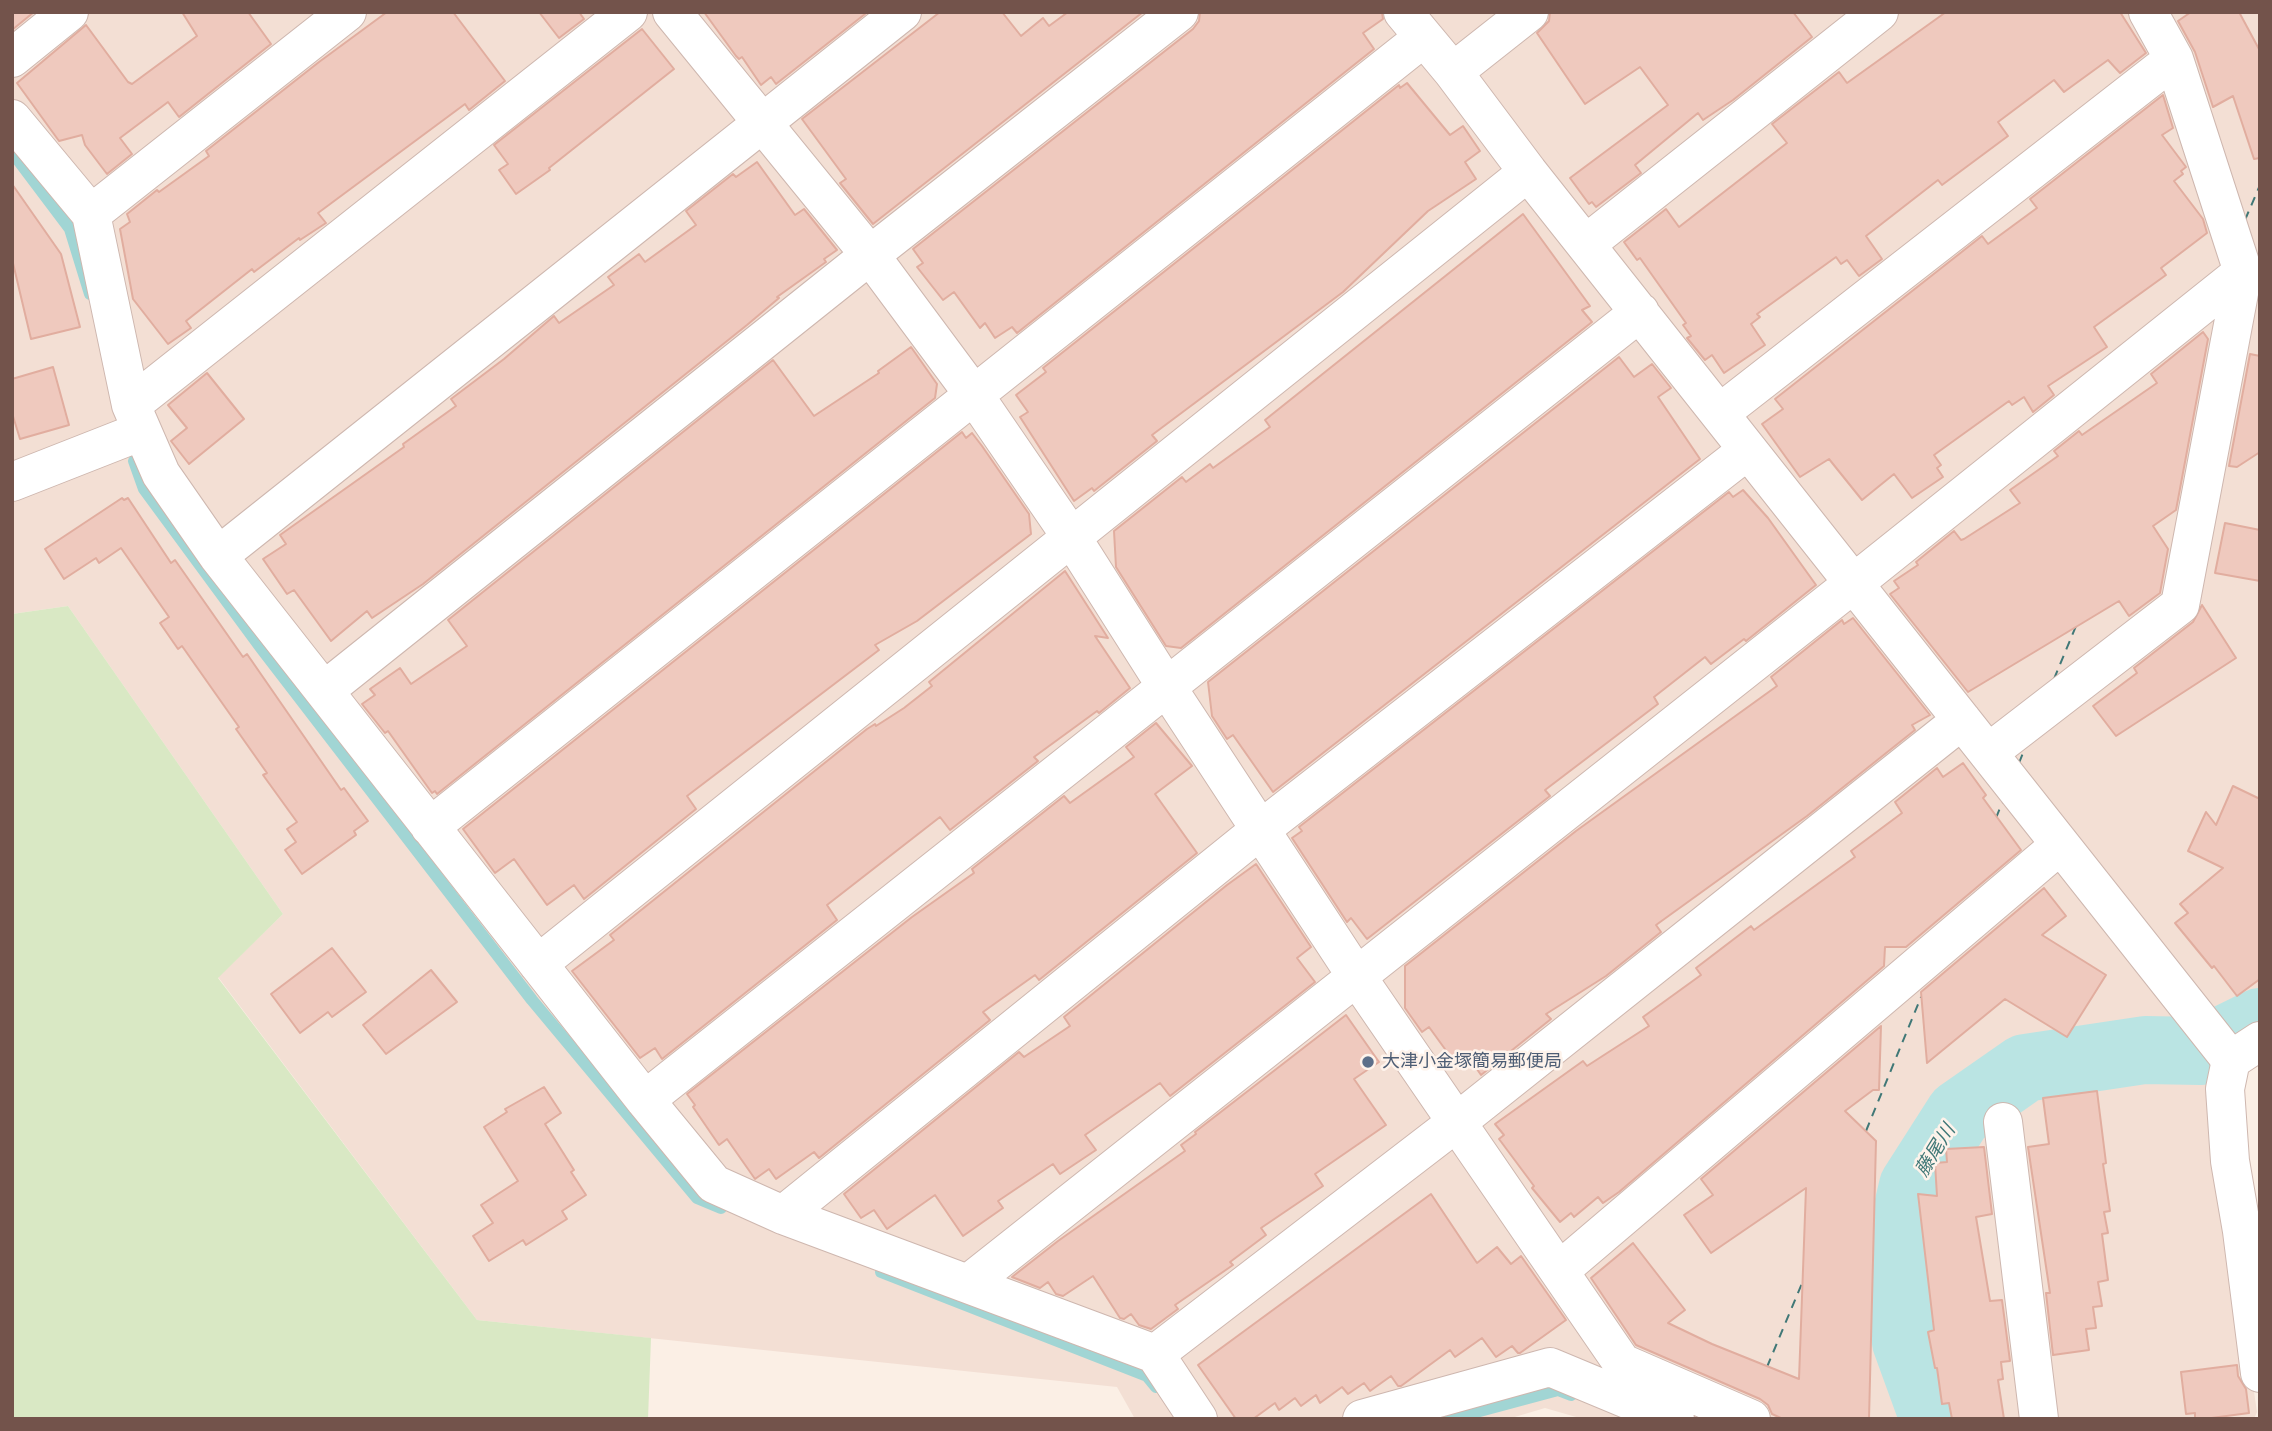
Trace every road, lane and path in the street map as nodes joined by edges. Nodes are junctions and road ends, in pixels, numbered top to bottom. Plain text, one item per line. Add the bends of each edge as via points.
1 (69, 12) edge
2 (346, 12) edge
3 (628, 12) edge
4 (672, 12) edge
5 (902, 12) edge
6 (1179, 12) edge
7 (1529, 12) edge
8 (1879, 12) edge
9 (2148, 12) edge
10 (1413, 25) edge
11 (12, 58) edge
12 (2174, 59) junction
13 (1453, 72) junction
14 (12, 119) edge
15 (762, 123) junction
16 (1528, 172) junction
17 (91, 214) junction
18 (1586, 244) junction
19 (870, 256) junction
20 (2242, 272) junction
21 (1640, 312) junction
22 (974, 395) junction
23 (1720, 413) junction
24 (137, 418) junction
25 (1748, 450) junction
26 (12, 482) edge
27 (1072, 538) junction
28 (218, 556) junction
29 (1854, 583) junction
30 (1166, 687) junction
31 (325, 690) junction
32 (1962, 720) junction
33 (1988, 753) junction
34 (430, 827) junction
35 (1260, 830) junction
36 (2060, 845) junction
37 (538, 964) junction
38 (1357, 977) junction
39 (2238, 1051) edge
40 (645, 1100) junction
41 (1457, 1122) junction
42 (2003, 1122) dead end
43 (783, 1215) junction
44 (1559, 1271) junction
45 (968, 1284) junction
46 (1155, 1354) junction
47 (2260, 1373) edge
48 (1198, 1419) edge
49 (1362, 1419) edge
50 (1675, 1419) edge
51 (1751, 1419) edge
52 (2039, 1419) edge

1 - 11 street
2 - 17 street
3 - 24 street
4 - 15 street
5 - 15 street
6 - 19 street
7 - 13 street
8 - 18 street
9 - 12 street
10 - 13 street
10 - 22 street
12 - 20 street
12 - 23 street
13 - 16 street
14 - 17 street
15 - 19 street
15 - 28 street
16 - 18 street
16 - 27 street
17 - 24 street
18 - 21 street
19 - 22 street
19 - 31 street
20 - 29 street
20 - 33 street via 2180,604
21 - 23 street
21 - 30 street
22 - 27 street
22 - 34 street
23 - 25 street
24 - 26 street
24 - 28 street via 161,474
25 - 29 street
25 - 35 street
27 - 30 street
27 - 37 street
28 - 31 street
29 - 32 street
29 - 38 street
30 - 35 street
30 - 40 street
31 - 34 street
32 - 33 street
32 - 41 street
33 - 36 street
34 - 37 street
35 - 38 street
35 - 43 street
36 - 39 street via 2199,1020
36 - 44 street
37 - 40 street
38 - 41 street
38 - 45 street
39 - 47 street via 2225,1089 2230,1161
40 - 43 street via 714,1184
41 - 44 street
41 - 46 street
42 - 52 street
43 - 45 street
44 - 51 street via 1622,1363
45 - 46 street
46 - 48 street
49 - 50 street via 1550,1367

